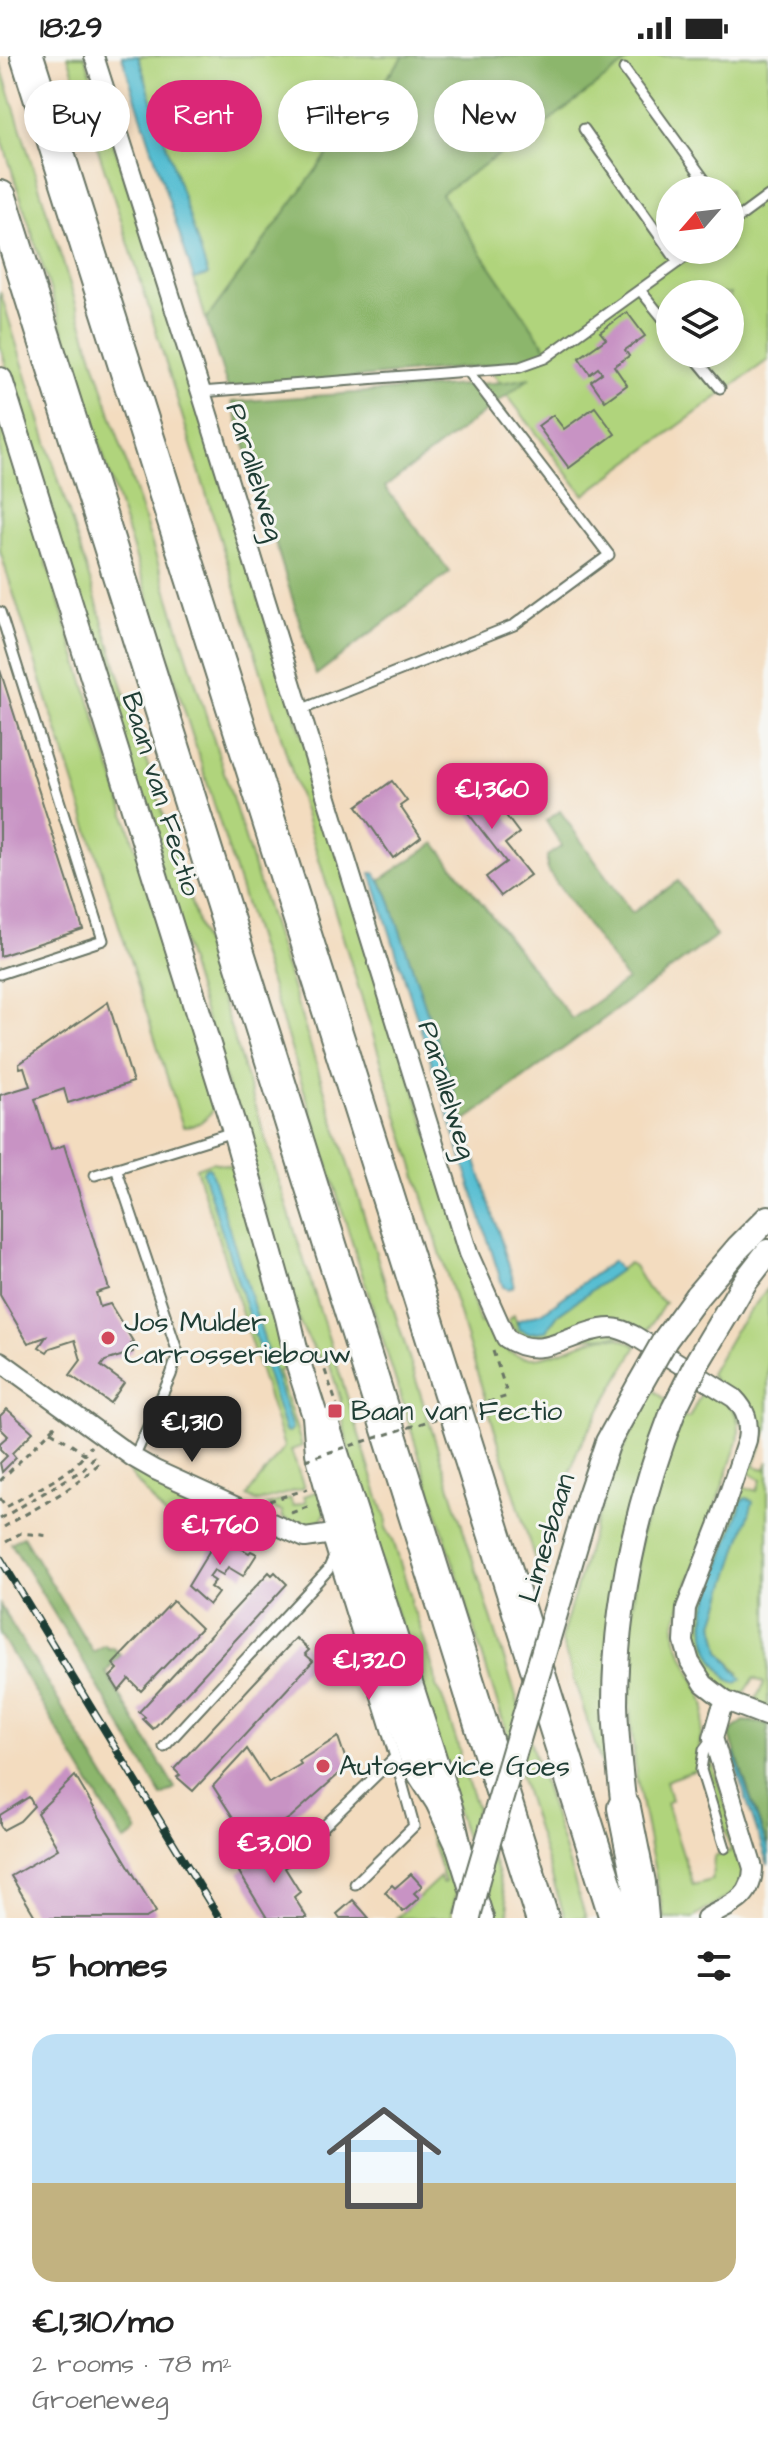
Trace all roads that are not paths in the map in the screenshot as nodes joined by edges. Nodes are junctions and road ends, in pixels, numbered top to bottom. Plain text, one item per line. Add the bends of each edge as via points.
1 (27, 56) edge
2 (94, 56) edge
3 (624, 69) dead end
4 (584, 129) dead end
5 (702, 176) edge
6 (768, 196) edge
7 (0, 197) edge
8 (744, 212) edge
9 (656, 231) edge
10 (675, 264) edge
11 (640, 290) junction
12 (656, 310) edge
13 (704, 368) edge
14 (468, 371) junction
15 (0, 380) edge
16 (720, 388) dead end
17 (201, 392) junction
18 (0, 612) edge
19 (300, 710) junction
20 (0, 974) edge
21 (235, 1131) junction
22 (116, 1168) junction
23 (95, 1175) dead end
24 (768, 1218) edge
25 (768, 1252) edge
26 (288, 1318) junction
27 (0, 1361) edge
28 (134, 1458) junction
29 (333, 1535) junction
30 (364, 1542) junction
31 (333, 1559) junction
32 (726, 1701) junction
33 (768, 1717) edge
34 (713, 1738) junction
35 (164, 1747) dead end
36 (395, 1757) junction
37 (624, 1808) joint
38 (315, 1835) dead end
39 (459, 1847) junction
40 (725, 1848) dead end
41 (355, 1884) dead end
42 (468, 1918) edge
43 (481, 1918) edge
44 (542, 1918) edge
45 (616, 1918) edge
46 (642, 1918) edge
47 (706, 1918) edge

1 - 45 highway
2 - 17 street, Parallelweg
3 - 5 lane
4 - 9 lane
6 - 8 lane
7 - 44 highway
10 - 11 lane
11 - 12 lane
11 - 14 lane via 545,358 520,367
13 - 16 lane
14 - 17 lane
14 - 19 lane via 609,555 514,625
15 - 21 main road, Baan van Fectio
17 - 19 street, Parallelweg
18 - 20 lane via 103,940
19 - 32 street, Parallelweg via 468,1253 506,1338 532,1349 600,1329 619,1329 743,1407 747,1440 686,1608 684,1642 704,1684
21 - 22 lane
21 - 26 main road, Baan van Fectio
22 - 23 lane
22 - 28 lane via 178,1353
24 - 42 main road, Limesbaan, bridge via 665,1340 608,1442
25 - 37 main road, bridge via 698,1361 674,1409 647,1486 621,1612 615,1704
26 - 29 main road, Baan van Fectio via 315,1416
26 - 30 main road, Baan van Fectio via 311,1371
27 - 28 street
28 - 29 street via 305,1538
29 - 30 street
29 - 31 lane
29 - 39 main road, Baan van Fectio via 415,1766
30 - 39 main road, Baan van Fectio
31 - 35 lane
31 - 36 lane
32 - 33 street
32 - 34 street
34 - 40 lane via 704,1750 701,1770
34 - 47 street via 753,1883 745,1896
36 - 38 lane
36 - 41 lane via 414,1826
37 - 46 highway
39 - 43 main road, Baan van Fectio

